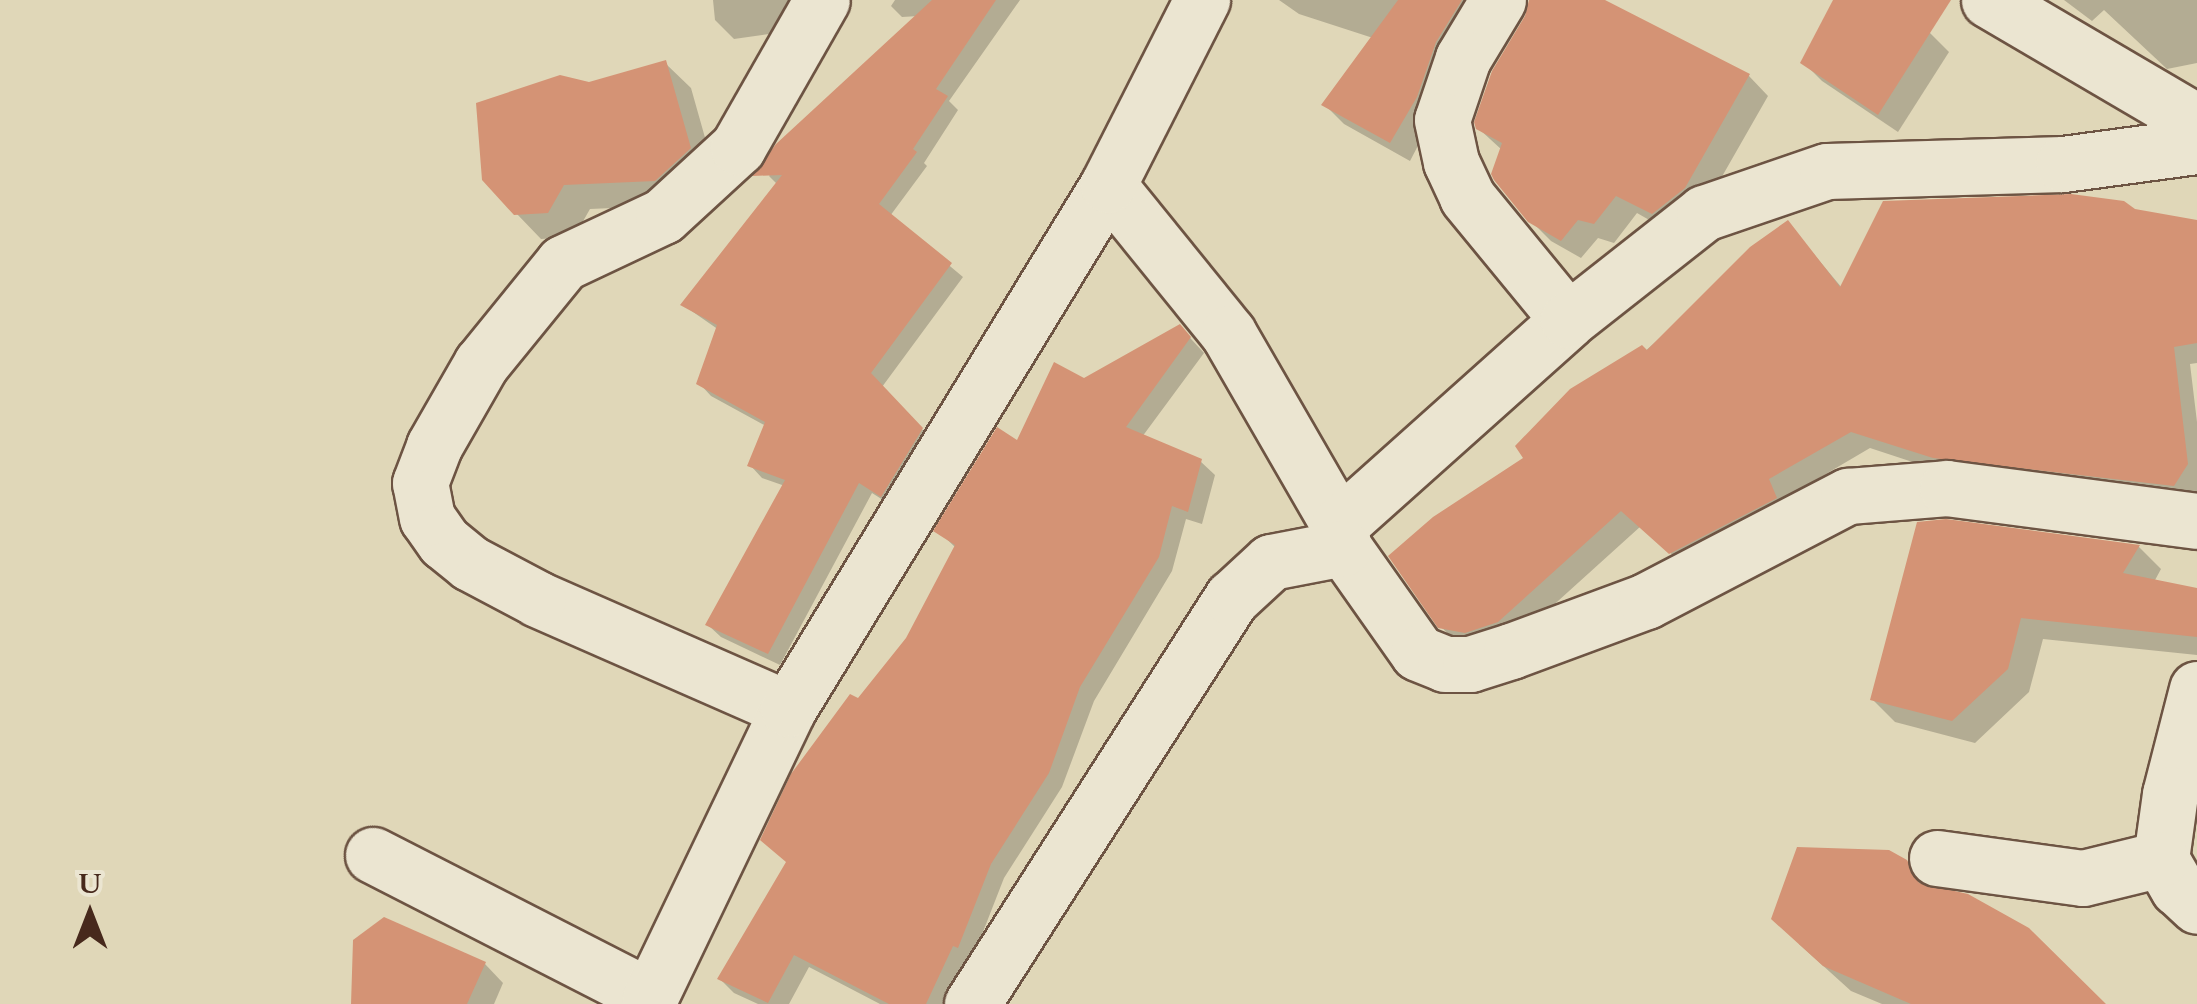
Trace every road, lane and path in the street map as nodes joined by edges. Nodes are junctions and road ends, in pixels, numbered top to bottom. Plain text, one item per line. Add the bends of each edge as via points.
1 (822, 0) edge
2 (1202, 0) edge
3 (1498, 0) edge
4 (1990, 0) edge
5 (2197, 122) edge
6 (2197, 146) edge
7 (1108, 185) junction
8 (1568, 320) junction
9 (2197, 521) edge
10 (1341, 536) junction
11 (2197, 689) edge
12 (788, 708) junction
13 (373, 855) dead end
14 (1937, 858) dead end
15 (2161, 859) junction
16 (2197, 906) edge
17 (654, 1002) edge
18 (972, 1004) edge

1 - 12 street via 738,147 662,216 563,262 481,364 420,483 427,518 470,563
2 - 7 street
3 - 8 street via 1462,58 1442,120 1451,162 1467,197
4 - 5 street
6 - 8 street via 2063,164 1828,171 1704,213
7 - 10 street via 1228,333
7 - 12 street
8 - 10 street
9 - 10 street via 1948,488 1848,496 1646,601 1470,664 1445,664 1418,653
10 - 18 street via 1271,562 1232,598
11 - 15 street
12 - 17 street
13 - 17 street
14 - 15 street via 2082,878
15 - 16 street

